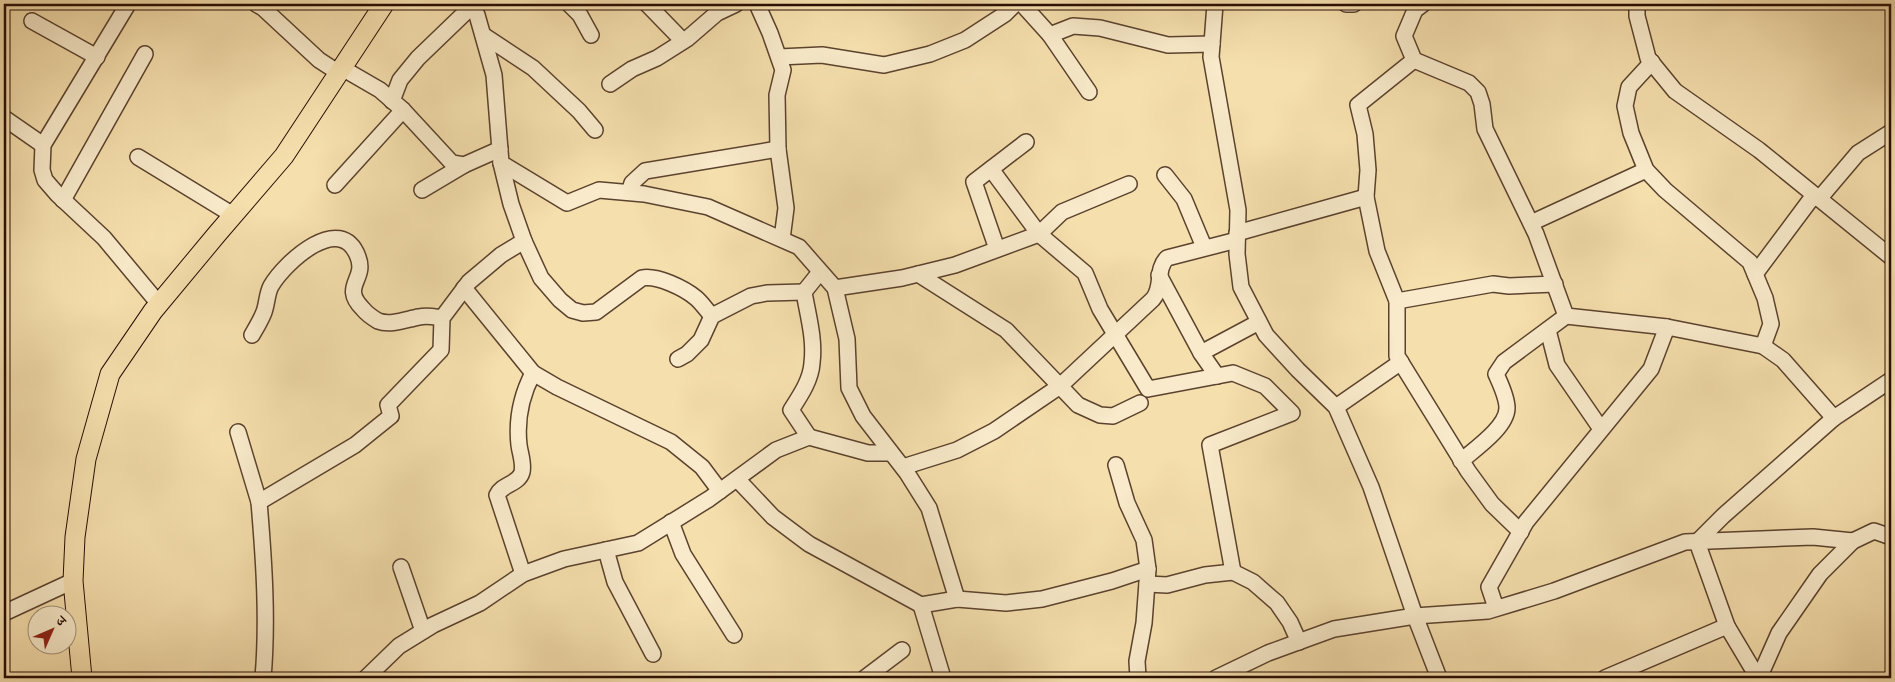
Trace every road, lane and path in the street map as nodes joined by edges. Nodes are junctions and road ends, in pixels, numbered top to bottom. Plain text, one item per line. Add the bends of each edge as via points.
1 (128, 4) edge
2 (256, 4) edge
3 (384, 4) edge
4 (570, 4) edge
5 (647, 4) edge
6 (736, 4) edge
7 (757, 4) edge
8 (1015, 4) edge
9 (1022, 4) edge
10 (1215, 4) edge
11 (1346, 4) edge
12 (1354, 4) edge
13 (1423, 4) edge
14 (1637, 4) edge
15 (470, 5) edge
16 (32, 21) dead end
17 (483, 35) junction
18 (591, 35) dead end
19 (1050, 35) junction
20 (683, 41) junction
21 (1212, 44) junction
22 (145, 54) dead end
23 (97, 57) junction
24 (779, 57) junction
25 (1414, 60) junction
26 (1652, 62) junction
27 (340, 71) junction
28 (610, 84) dead end
29 (1089, 92) dead end
30 (398, 106) junction
31 (4, 118) edge
32 (596, 130) dead end
33 (1891, 132) edge
34 (1026, 142) dead end
35 (43, 145) junction
36 (778, 149) junction
37 (501, 156) junction
38 (138, 157) dead end
39 (464, 165) junction
40 (991, 169) junction
41 (1646, 170) junction
42 (1165, 175) dead end
43 (1129, 184) dead end
44 (335, 185) dead end
45 (422, 190) dead end
46 (629, 192) junction
47 (1366, 197) junction
48 (1817, 197) junction
49 (63, 200) junction
50 (233, 214) junction
51 (1530, 223) junction
52 (1038, 234) junction
53 (1237, 236) junction
54 (782, 239) junction
55 (524, 241) junction
56 (1204, 247) junction
57 (997, 249) junction
58 (1891, 257) edge
59 (820, 272) junction
60 (918, 274) junction
61 (1159, 274) junction
62 (1755, 274) junction
63 (1554, 284) junction
64 (464, 288) junction
65 (834, 288) junction
66 (804, 292) junction
67 (1397, 301) junction
68 (159, 304) junction
69 (712, 316) junction
70 (1566, 316) junction
71 (442, 318) junction
72 (1259, 322) junction
73 (1667, 327) junction
74 (1548, 330) junction
75 (1115, 335) junction
76 (252, 336) dead end
77 (1763, 346) junction
78 (1201, 353) junction
79 (678, 359) dead end
80 (1401, 362) junction
81 (533, 373) junction
82 (1217, 376) junction
83 (1891, 380) edge
84 (1060, 386) junction
85 (1140, 403) dead end
86 (1336, 407) junction
87 (1834, 418) junction
88 (1601, 429) junction
89 (238, 432) dead end
90 (809, 437) junction
91 (891, 453) junction
92 (1461, 460) junction
93 (1116, 465) dead end
94 (903, 468) junction
95 (737, 479) junction
96 (720, 491) junction
97 (259, 502) junction
98 (671, 522) junction
99 (1521, 532) junction
100 (1891, 537) edge
101 (1854, 541) junction
102 (1697, 542) junction
103 (606, 550) junction
104 (401, 567) dead end
105 (1233, 572) junction
106 (523, 574) junction
107 (1148, 576) junction
108 (73, 581) junction
109 (957, 599) junction
110 (921, 605) junction
111 (1496, 608) junction
112 (4, 613) edge
113 (1415, 616) junction
114 (1727, 626) junction
115 (423, 632) junction
116 (734, 635) dead end
117 (1299, 642) junction
118 (902, 650) dead end
119 (653, 654) dead end
120 (82, 678) edge
121 (263, 678) edge
122 (366, 678) edge
123 (865, 678) edge
124 (943, 678) edge
125 (1138, 678) edge
126 (1216, 678) edge
127 (1438, 678) edge
128 (1605, 678) edge
129 (1758, 678) edge

1 - 23 street
2 - 27 street via 319,60
3 - 27 main road
4 - 18 street
5 - 20 street
6 - 20 street via 717,13
7 - 24 street
8 - 24 street via 965,40 930,54 884,65 822,55
9 - 19 street
10 - 21 street
11 - 12 street
13 - 25 street via 1415,10 1404,36
14 - 26 street via 1637,16 1648,58
15 - 17 street
15 - 30 street via 400,80
16 - 23 street
17 - 32 street via 533,68
17 - 37 street via 494,75
19 - 21 street via 1074,26 1100,28 1168,45
19 - 29 street
20 - 28 street
21 - 53 street via 1211,57 1238,210
22 - 49 street
23 - 35 street
24 - 36 street via 783,70 777,95
25 - 47 street via 1358,105 1365,134
25 - 51 street via 1469,83 1478,92 1485,128
26 - 41 street via 1629,87 1625,106 1631,133
26 - 48 street via 1675,91 1729,128
27 - 30 street via 380,90
27 - 50 main road via 284,156
30 - 39 street via 452,163
30 - 44 street
31 - 35 street
33 - 48 street via 1858,153
34 - 40 street
35 - 49 street via 43,175
36 - 46 street via 645,172 632,183
36 - 54 street via 786,208
37 - 39 street
37 - 46 street via 567,203 600,190
37 - 55 street via 511,204
38 - 50 street
39 - 45 street
40 - 52 street
40 - 57 street via 974,182
41 - 51 street
41 - 62 street via 1750,262
42 - 56 street via 1184,199
43 - 52 street via 1062,212
46 - 54 street via 708,207
47 - 53 street
47 - 67 street via 1377,251
48 - 58 street
48 - 62 street
49 - 68 street via 104,238
50 - 68 main road
51 - 63 street
52 - 57 street
52 - 75 street via 1085,273
53 - 56 street
53 - 72 street via 1241,287
54 - 59 street via 799,247
55 - 64 street via 501,255
55 - 69 street via 541,278 572,310 596,312 642,278 650,276 696,298
56 - 61 street via 1167,258
57 - 60 street via 955,265
59 - 65 street
59 - 66 street
60 - 65 street
60 - 84 street via 1006,330
61 - 75 street via 1158,293
61 - 78 street
62 - 77 street via 1771,324
63 - 67 street via 1493,284
63 - 70 street
64 - 71 street
64 - 81 street
65 - 91 street via 847,339 849,388 863,416
66 - 69 street via 751,296
66 - 90 street via 812,338 812,365 804,389 791,410
67 - 80 street via 1397,356
68 - 108 main road via 110,374 86,459 75,537
69 - 79 street via 701,340
70 - 73 street
70 - 74 street
71 - 76 street via 422,316 380,322 368,314 355,301 352,292 360,271 359,259 350,245 335,238 307,247 288,263 270,287 264,311
71 - 97 street via 441,350 388,405 391,416 355,445
72 - 78 street
72 - 86 street via 1266,335
73 - 77 street
73 - 88 street via 1652,369
74 - 88 street via 1557,365
74 - 92 street via 1499,367 1496,374 1507,406 1506,414 1492,434
75 - 82 street via 1148,388
75 - 84 street
77 - 87 street via 1782,360
78 - 82 street
80 - 86 street
80 - 92 street
81 - 96 street via 671,442 702,468
81 - 106 street via 518,412 522,471 520,477 497,495
82 - 105 street via 1233,373 1265,386 1292,413 1210,445
83 - 87 street
84 - 85 street via 1078,405 1100,414 1112,416
84 - 94 street via 994,430 956,450
86 - 113 street via 1371,487
87 - 102 street
88 - 99 street
89 - 97 street
90 - 91 street via 868,453
90 - 95 street via 776,450
91 - 94 street
92 - 99 street via 1492,504
93 - 107 street via 1127,503 1144,540
94 - 109 street via 929,508
95 - 96 street
95 - 110 street via 774,517 810,544
96 - 98 street
97 - 121 street via 266,640
98 - 103 street via 638,543
98 - 116 street via 683,554
99 - 111 street via 1489,587
100 - 101 street via 1874,530
101 - 102 street via 1813,537
101 - 129 street via 1820,574 1779,632
102 - 111 street via 1685,542 1554,591
102 - 114 street
103 - 106 street via 564,559
103 - 119 street via 615,582
104 - 115 street
105 - 107 street via 1167,585
105 - 117 street via 1253,582 1277,603
106 - 115 street via 480,603
107 - 109 street via 1112,581 1042,599 1006,603
107 - 125 street
108 - 112 street
108 - 120 main road
109 - 110 street
110 - 124 street
111 - 113 street
113 - 117 street via 1334,629
113 - 127 street
114 - 128 street
114 - 129 street
115 - 122 street via 399,646
117 - 126 street
118 - 123 street

